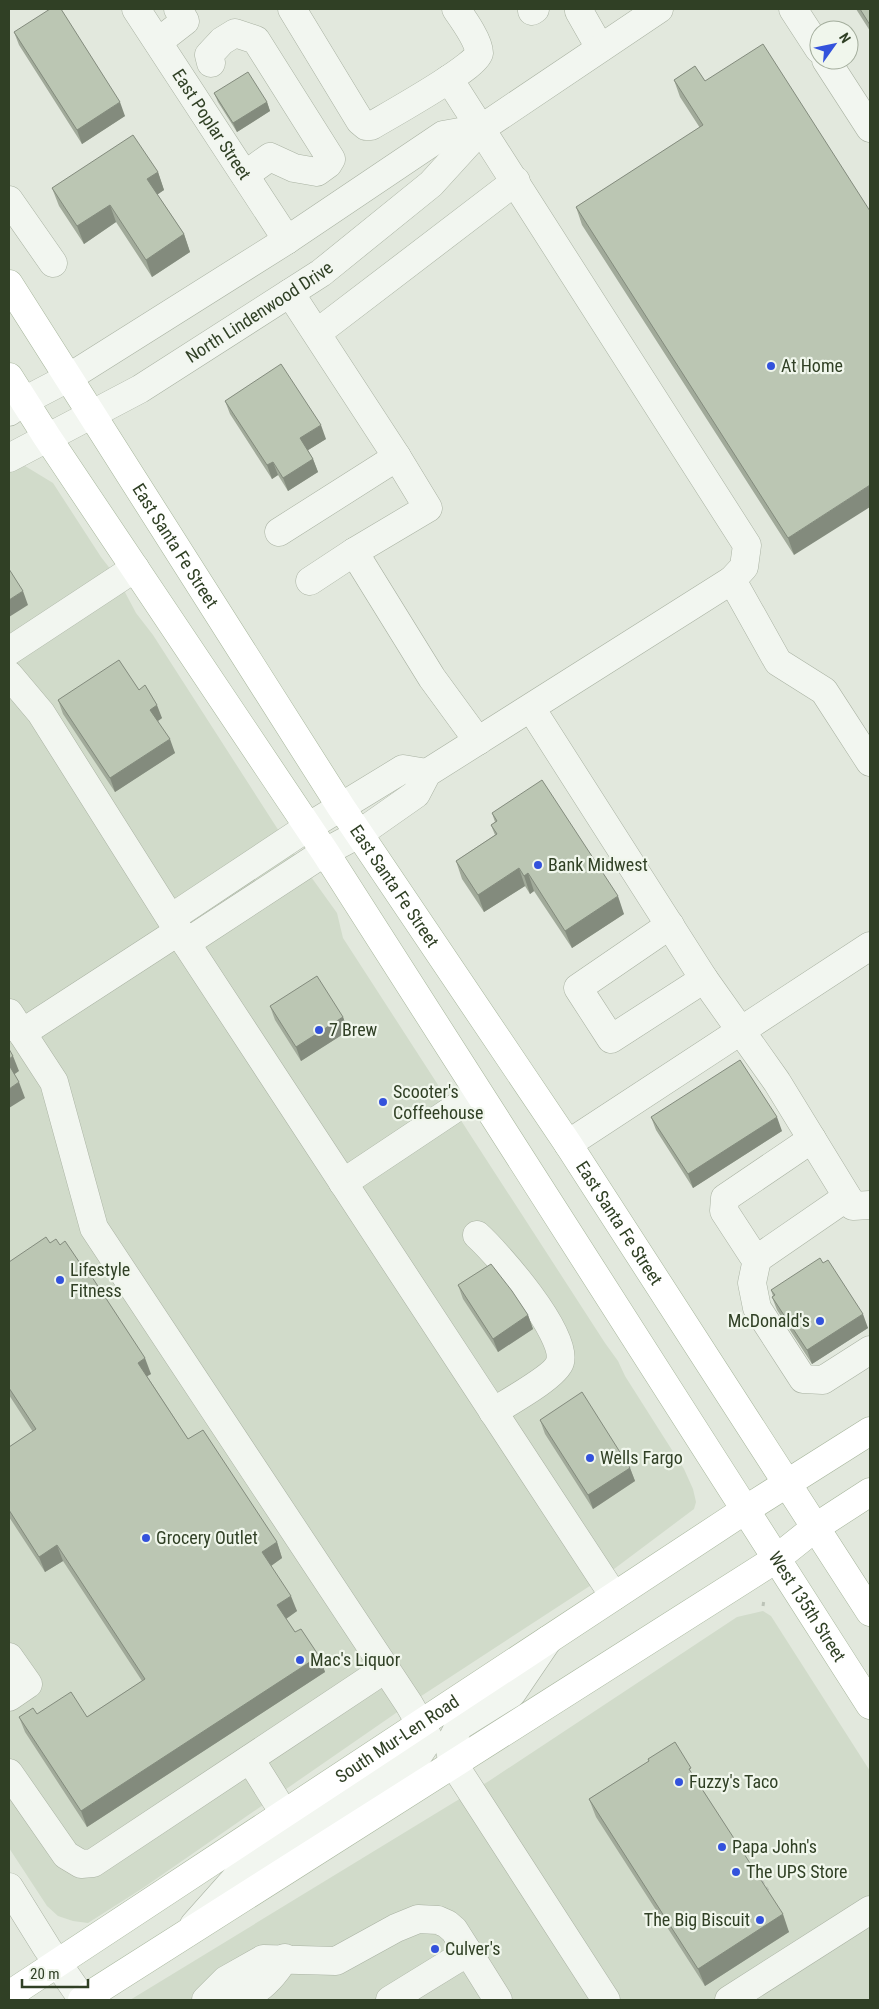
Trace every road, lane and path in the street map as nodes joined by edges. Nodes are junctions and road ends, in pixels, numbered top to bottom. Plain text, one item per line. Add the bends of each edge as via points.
1 (136, 9) edge
2 (292, 9) edge
3 (456, 9) edge
4 (580, 9) edge
5 (793, 9) edge
6 (188, 13) edge
7 (644, 13) edge
8 (809, 34) edge
9 (158, 42) junction
10 (600, 48) junction
11 (211, 63) dead end
12 (832, 70) edge
13 (449, 79) junction
14 (482, 128) junction
15 (870, 128) edge
16 (245, 176) junction
17 (516, 181) junction
18 (9, 200) edge
19 (287, 240) junction
20 (53, 263) dead end
21 (9, 284) edge
22 (290, 293) junction
23 (317, 333) junction
24 (9, 377) edge
25 (68, 378) junction
26 (16, 406) edge
27 (91, 414) junction
28 (47, 437) junction
29 (397, 457) junction
30 (9, 458) edge
31 (279, 532) dead end
32 (354, 552) junction
33 (135, 568) junction
34 (732, 580) junction
35 (310, 581) dead end
36 (9, 650) edge
37 (9, 675) edge
38 (531, 708) junction
39 (478, 741) junction
40 (870, 762) edge
41 (427, 773) junction
42 (341, 807) junction
43 (308, 827) junction
44 (359, 834) junction
45 (325, 852) junction
46 (670, 925) junction
47 (178, 931) junction
48 (870, 946) edge
49 (704, 979) junction
50 (15, 1023) edge
51 (741, 1030) junction
52 (478, 1093) junction
53 (812, 1139) junction
54 (568, 1144) junction
55 (344, 1184) junction
56 (859, 1201) edge
57 (478, 1235) dead end
58 (757, 1259) junction
59 (870, 1350) edge
60 (494, 1412) junction
61 (870, 1431) edge
62 (787, 1483) junction
63 (870, 1492) edge
64 (745, 1510) junction
65 (816, 1527) junction
66 (776, 1559) junction
67 (614, 1596) junction
68 (764, 1600) dead end
69 (763, 1606) dead end
70 (870, 1612) edge
71 (548, 1640) junction
72 (9, 1657) edge
73 (385, 1669) junction
74 (9, 1697) edge
75 (870, 1705) edge
76 (421, 1723) junction
77 (250, 1759) junction
78 (453, 1763) junction
79 (9, 1773) edge
80 (284, 1813) junction
81 (757, 1874) edge
82 (769, 1892) edge
83 (12, 1898) edge
84 (870, 1910) edge
85 (186, 1934) junction
86 (468, 1952) junction
87 (57, 1962) junction
88 (9, 1995) edge
89 (209, 1998) edge
90 (83, 2000) edge
91 (390, 2000) edge
92 (498, 2000) edge
93 (606, 2000) edge
94 (729, 2000) edge

1 - 9 street, East Poplar Street
2 - 13 street via 366,126
3 - 13 street via 479,53 464,70
4 - 10 street
5 - 8 street
6 - 9 street
7 - 10 street, North Lindenwood Drive
9 - 16 street, East Poplar Street
10 - 14 street, North Lindenwood Drive
11 - 16 street via 209,55 235,33 256,40 331,159 317,172 294,168 270,157
12 - 15 street
13 - 14 street
14 - 17 street
14 - 19 street, North Lindenwood Drive via 444,135
14 - 22 street, North Lindenwood Drive via 431,184 321,273
16 - 19 street, East Poplar Street
17 - 23 street
17 - 34 street via 747,545 744,568
18 - 20 street
19 - 25 street, North Lindenwood Drive
21 - 25 main road, East Santa Fe Street
22 - 23 street
22 - 27 street, North Lindenwood Drive via 140,389
23 - 29 street
24 - 26 main road
25 - 26 street, North Lindenwood Drive
25 - 27 main road, East Santa Fe Street
26 - 28 main road
27 - 28 street, North Lindenwood Drive
27 - 42 main road, East Santa Fe Street
28 - 30 street, North Lindenwood Drive
28 - 33 main road
29 - 31 street
29 - 32 street via 428,508
32 - 35 street
32 - 39 street via 432,678
33 - 36 street
33 - 43 main road
34 - 38 street
34 - 40 street via 778,662 824,691
37 - 47 street via 41,713
38 - 39 street
38 - 46 street
39 - 41 street
41 - 42 street via 403,769
41 - 44 street via 416,794
42 - 43 street
42 - 44 main road, East Santa Fe Street
43 - 45 main road
43 - 47 street
44 - 45 street
44 - 54 main road, East Santa Fe Street
45 - 47 street
45 - 52 main road
46 - 49 street
46 - 49 street via 578,988 582,995 610,1039
47 - 50 street
47 - 55 street
48 - 51 street
49 - 51 street
50 - 73 street via 54,1082 94,1228
51 - 53 street
51 - 54 street
52 - 55 street
52 - 64 main road
53 - 56 street
53 - 58 street via 725,1198 724,1211
54 - 62 main road, East Santa Fe Street
55 - 60 street
56 - 58 street
57 - 60 street via 518,1279 560,1347 560,1361 554,1372
58 - 59 street via 752,1282 757,1308 803,1379 823,1380
60 - 67 street
61 - 62 main road, South Mur-Len Road
62 - 64 main road, South Mur-Len Road
62 - 65 main road
63 - 65 main road
64 - 66 main road, West 135th Street
64 - 67 main road, South Mur-Len Road
65 - 66 main road
65 - 70 main road
66 - 75 main road, West 135th Street
66 - 78 main road
67 - 71 main road, South Mur-Len Road
68 - 69 path
71 - 76 main road, South Mur-Len Road
71 - 78 street via 512,1693 459,1726 449,1746
72 - 74 street via 28,1684
73 - 76 street
73 - 77 street
76 - 80 main road, South Mur-Len Road
76 - 85 street via 429,1739 419,1754 243,1870
77 - 79 street via 93,1863 81,1864 66,1855
77 - 80 street
78 - 85 main road
78 - 93 street
80 - 87 main road, South Mur-Len Road
81 - 82 path
83 - 87 street
84 - 94 street
85 - 90 main road
86 - 89 street via 447,1924 418,1919 336,1961 263,1959 226,1980
86 - 91 street
86 - 92 street
87 - 88 main road, South Mur-Len Road
87 - 90 street

